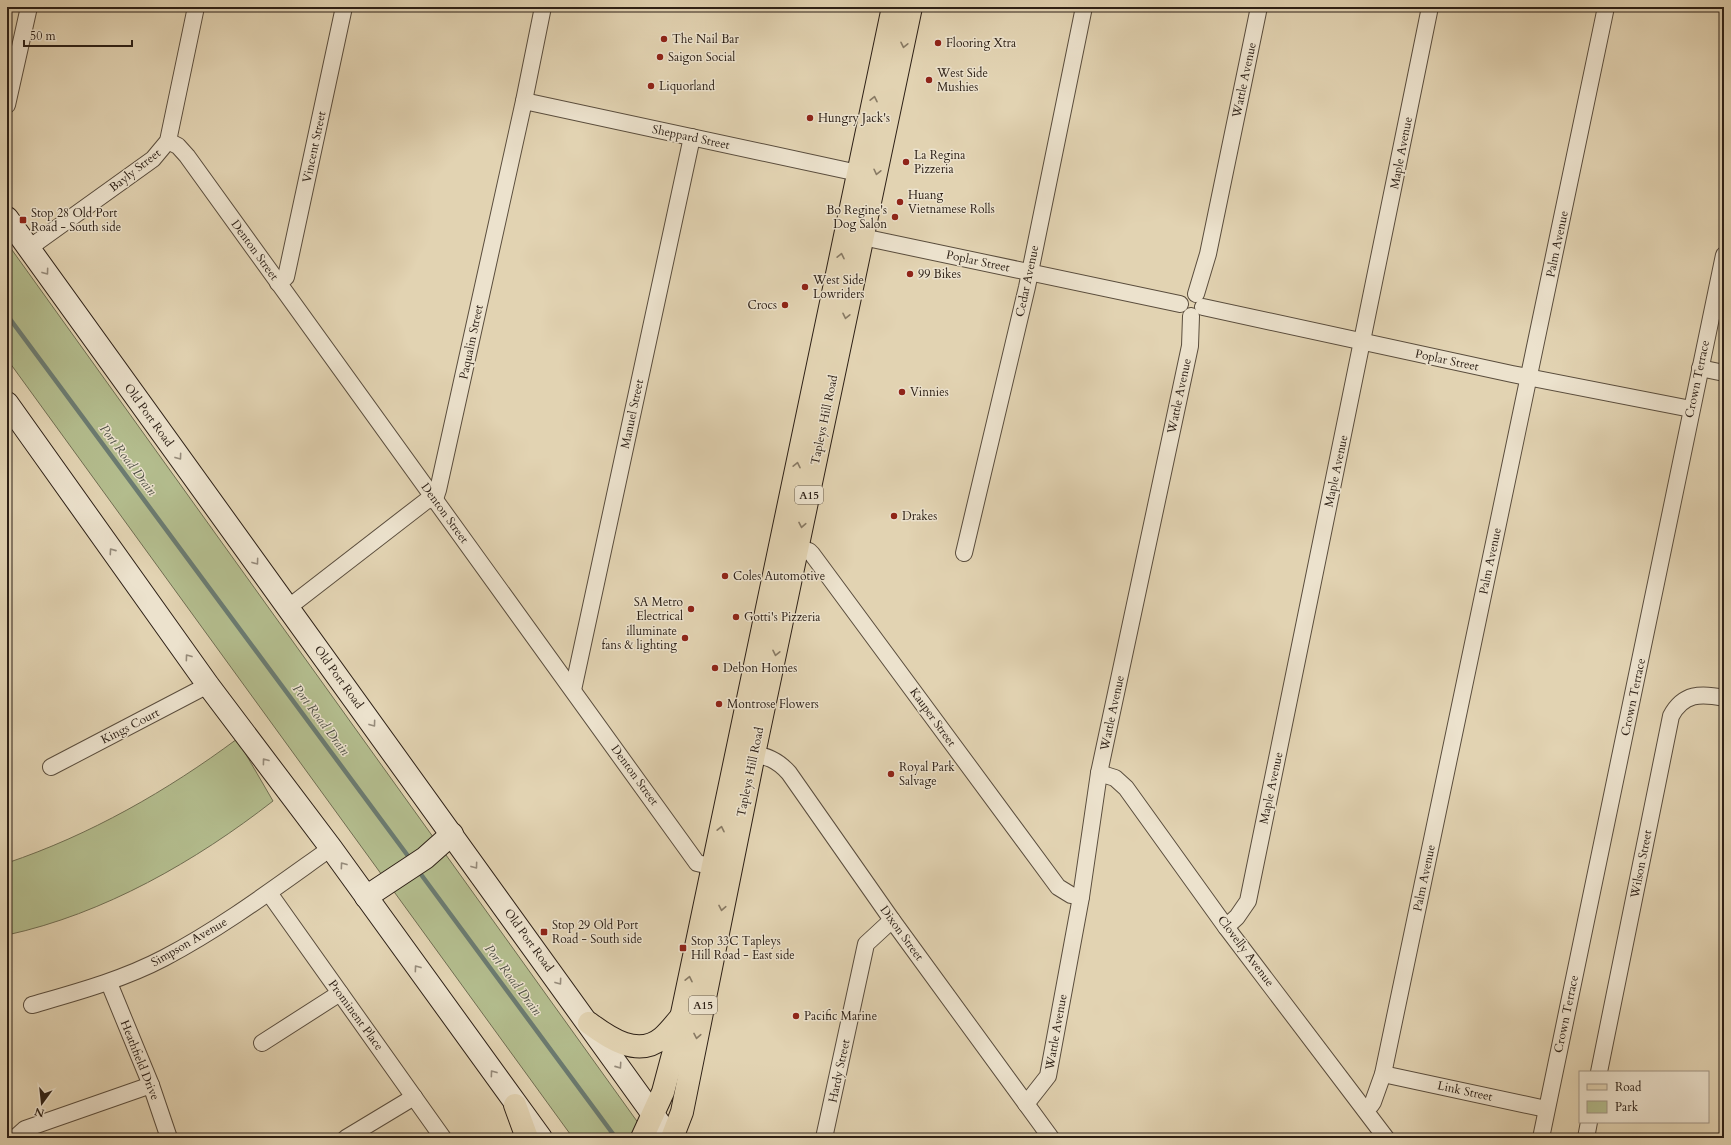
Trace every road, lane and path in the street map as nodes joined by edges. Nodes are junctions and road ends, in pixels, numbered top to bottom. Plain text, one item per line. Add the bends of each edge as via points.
1 (29, 7) edge
2 (196, 7) edge
3 (344, 7) edge
4 (543, 7) edge
5 (893, 7) edge
6 (911, 7) edge
7 (1084, 7) edge
8 (1259, 7) edge
9 (1430, 7) edge
10 (1606, 7) edge
11 (524, 101) junction
12 (7, 105) edge
13 (692, 137) junction
14 (168, 141) junction
15 (858, 174) junction
16 (7, 218) edge
17 (854, 235) junction
18 (29, 248) junction
19 (1724, 255) edge
20 (1030, 272) junction
21 (278, 283) junction
22 (1196, 306) junction
23 (1362, 342) junction
24 (1700, 368) junction
25 (1724, 373) edge
26 (1529, 377) junction
27 (7, 403) edge
28 (1691, 409) junction
29 (435, 499) junction
30 (790, 545) junction
31 (964, 553) dead end
32 (289, 607) junction
33 (208, 685) junction
34 (573, 690) junction
35 (1724, 698) edge
36 (746, 752) junction
37 (51, 767) dead end
38 (1099, 773) junction
39 (452, 834) junction
40 (331, 848) junction
41 (722, 868) junction
42 (269, 893) junction
43 (366, 897) junction
44 (1081, 897) junction
45 (892, 920) junction
46 (1226, 926) junction
47 (109, 983) junction
48 (340, 993) junction
49 (32, 1006) dead end
50 (681, 1017) junction
51 (589, 1023) junction
52 (262, 1043) dead end
53 (1599, 1071) edge
54 (1383, 1074) junction
55 (151, 1085) junction
56 (414, 1097) junction
57 (1026, 1104) junction
58 (515, 1105) junction
59 (1364, 1108) junction
60 (1546, 1109) junction
61 (653, 1113) junction
62 (1589, 1123) edge
63 (15, 1138) edge
64 (169, 1138) edge
65 (346, 1138) edge
66 (443, 1138) edge
67 (527, 1138) edge
68 (541, 1138) edge
69 (642, 1138) edge
70 (671, 1138) edge
71 (824, 1138) edge
72 (1051, 1138) edge
73 (1386, 1138) edge
74 (1540, 1138) edge
75 (1586, 1138) edge

1 - 12 street
2 - 14 street, Bayly Street
3 - 21 street, Vincent Street via 286,277
4 - 11 street, Paqualin Street
15 -> 5 main road, Tapleys Hill Road / A15
6 -> 17 main road, Tapleys Hill Road / A15
7 - 20 street, Cedar Avenue
8 - 22 street, Wattle Avenue
9 - 23 street, Maple Avenue
10 - 26 street, Palm Avenue
11 - 13 street, Sheppard Street
11 - 29 street, Paqualin Street
13 - 15 street, Sheppard Street
13 - 34 street, Manuel Street
14 - 18 street, Bayly Street via 153,159
14 - 21 street, Denton Street via 178,146 187,156
15 - 17 main road, Tapleys Hill Road / A15
16 - 18 main road, Old Port Road
17 - 20 street, Poplar Street
17 - 30 main road, Tapleys Hill Road / A15
18 -> 32 main road, Old Port Road
19 - 24 street, Crown Terrace
20 - 22 street, Poplar Street via 1180,304 1185,295
20 - 31 street, Cedar Avenue
21 - 29 street, Denton Street
22 - 23 street, Poplar Street
22 - 38 street, Wattle Avenue via 1190,346
23 - 26 street, Poplar Street
23 - 46 street, Maple Avenue via 1248,901 1238,917
24 - 25 street
24 - 28 street, Crown Terrace
26 - 28 street, Poplar Street
26 - 54 street, Palm Avenue
33 -> 27 main road
28 - 60 street, Crown Terrace
29 - 32 street via 426,502
29 - 34 street, Denton Street
30 - 36 main road, Tapleys Hill Road / A15
30 - 44 street, Kauper Street via 809,551 817,560 1058,887
32 -> 39 main road, Old Port Road
33 - 37 street, Kings Court
40 -> 33 main road
34 - 41 street, Denton Street via 698,863
35 - 53 street, Wilson Street via 1697,696 1685,699 1676,706 1671,716
36 - 41 main road, Tapleys Hill Road / A15
36 - 45 street, Dixon Street via 771,758 789,772
38 - 44 street, Wattle Avenue
38 - 46 street, Clovelly Avenue via 1115,778 1126,788
39 - 43 main road via 425,858
39 -> 51 main road, Old Port Road
40 - 42 street, Simpson Avenue
43 -> 40 main road
50 -> 41 main road, Tapleys Hill Road / A15
41 -> 70 main road, Tapleys Hill Road / A15 via 682,1112
42 - 47 street, Simpson Avenue via 211,932 163,959
42 - 48 street, Prominent Place
58 -> 43 main road
44 - 57 street, Wattle Avenue via 1048,1076
45 - 57 street, Dixon Street
45 - 71 street, Hardy Street via 866,944
46 - 59 street, Clovelly Avenue
47 - 49 street, Simpson Avenue
47 - 55 street, Heathfield Drive
48 - 52 street
48 - 56 street, Prominent Place
50 - 51 main road via 662,1038 649,1045 636,1046 625,1045 608,1037
50 - 61 main road, Tapleys Hill Road / A15 via 663,1092
51 -> 61 main road, Old Port Road
54 - 59 street, Palm Avenue via 1374,1102
54 - 60 street, Link Street
55 - 63 street via 25,1129
55 - 64 street, Heathfield Drive
56 - 65 street
56 - 66 street, Prominent Place
57 - 72 street, Dixon Street
58 - 67 main road
58 - 68 main road
59 - 73 street, Clovelly Avenue
60 - 74 street, Crown Terrace
61 - 69 main road, A15
61 - 70 main road, Old Port Road
62 - 75 street

